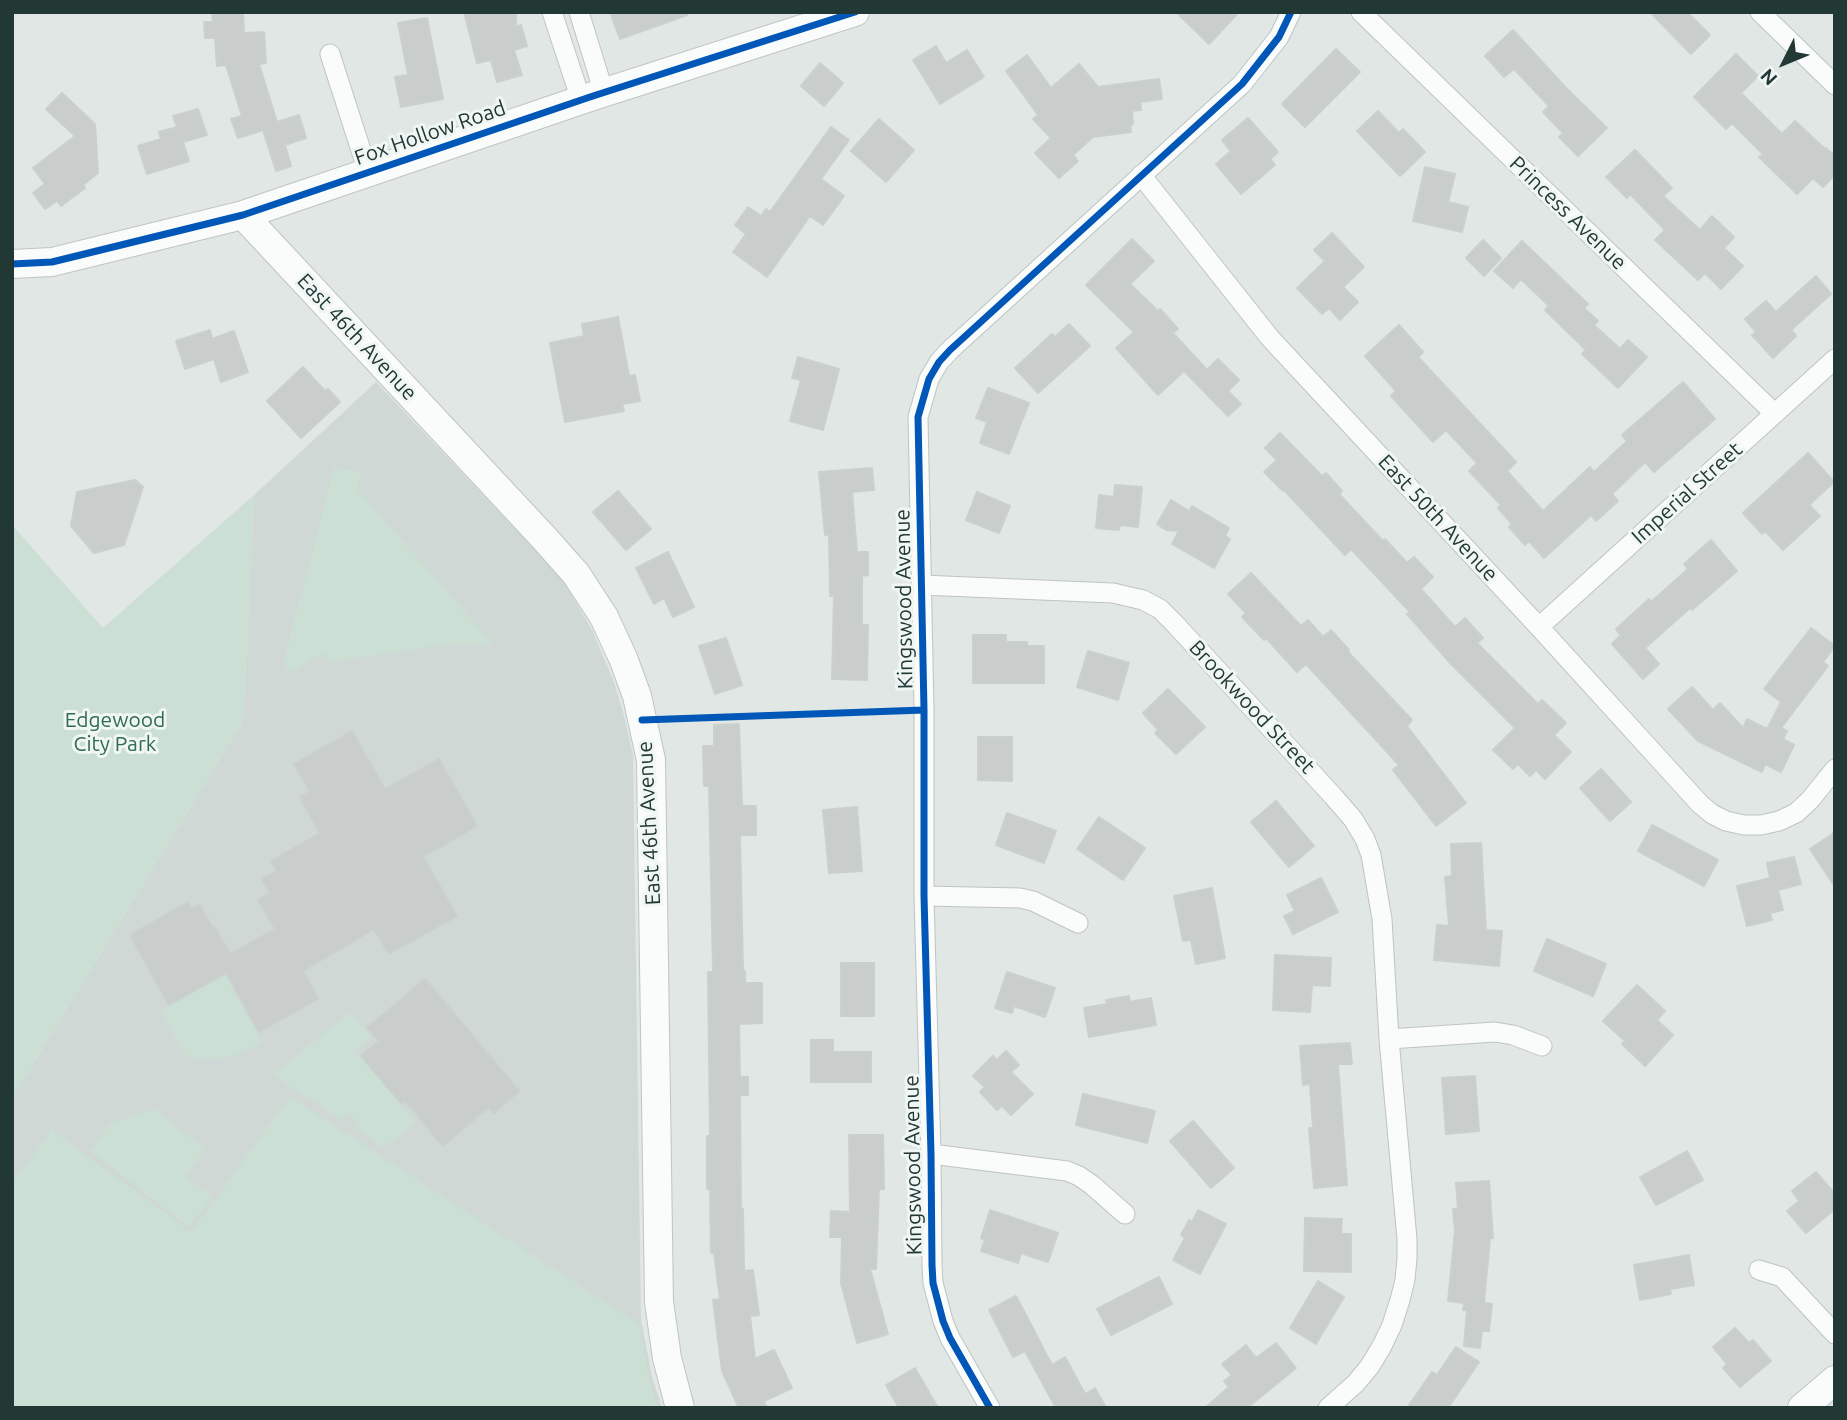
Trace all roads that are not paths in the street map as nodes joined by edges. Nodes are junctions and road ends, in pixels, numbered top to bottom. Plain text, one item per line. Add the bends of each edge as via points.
1 (552, 12) edge
2 (579, 12) edge
3 (855, 12) edge
4 (1291, 12) edge
5 (1361, 12) edge
6 (1760, 12) edge
7 (330, 54) dead end
8 (1835, 85) edge
9 (593, 97) junction
10 (368, 172) junction
11 (1141, 175) junction
12 (243, 215) junction
13 (12, 264) edge
14 (1835, 359) edge
15 (1775, 414) junction
16 (921, 584) junction
17 (1539, 626) junction
18 (1835, 769) edge
19 (924, 896) junction
20 (1078, 923) dead end
21 (1389, 1039) junction
22 (1542, 1046) dead end
23 (931, 1154) junction
24 (1125, 1214) dead end
25 (1759, 1270) dead end
26 (1835, 1334) edge
27 (1835, 1380) edge
28 (680, 1408) edge
29 (990, 1408) edge
30 (1328, 1408) edge
31 (1802, 1408) edge

1 - 9 street
2 - 9 street
3 - 9 street, Fox Hollow Road
4 - 11 street, Kingswood Avenue via 1279,37 1242,84
5 - 15 street, Princess Avenue
6 - 8 street
7 - 10 street, Fox Hollow Road
9 - 10 street, Fox Hollow Road
10 - 12 street, Fox Hollow Road
11 - 16 street, Kingswood Avenue via 950,350 929,379 918,417
11 - 17 street, East 50th Avenue via 1270,338
12 - 13 street, Fox Hollow Road via 52,262
12 - 28 street, East 46th Avenue via 576,575 624,658 650,760 659,1302
14 - 15 street, Imperial Street
15 - 17 street, Imperial Street
16 - 19 street, Kingswood Avenue
16 - 21 street, Brookwood Street via 1113,593 1160,609 1333,796 1365,839 1382,919
17 - 18 street, East 50th Avenue via 1700,804 1726,821 1761,825 1796,813
19 - 20 street via 1020,898
19 - 23 street, Kingswood Avenue
21 - 22 street via 1495,1032
21 - 30 street, Brookwood Street via 1407,1239 1405,1280 1392,1325 1370,1366
23 - 24 street, Kingswood Avenue via 1067,1171 1086,1180
23 - 29 street, Kingswood Avenue via 932,1265 937,1301 950,1338
25 - 26 street via 1783,1278
27 - 31 street

